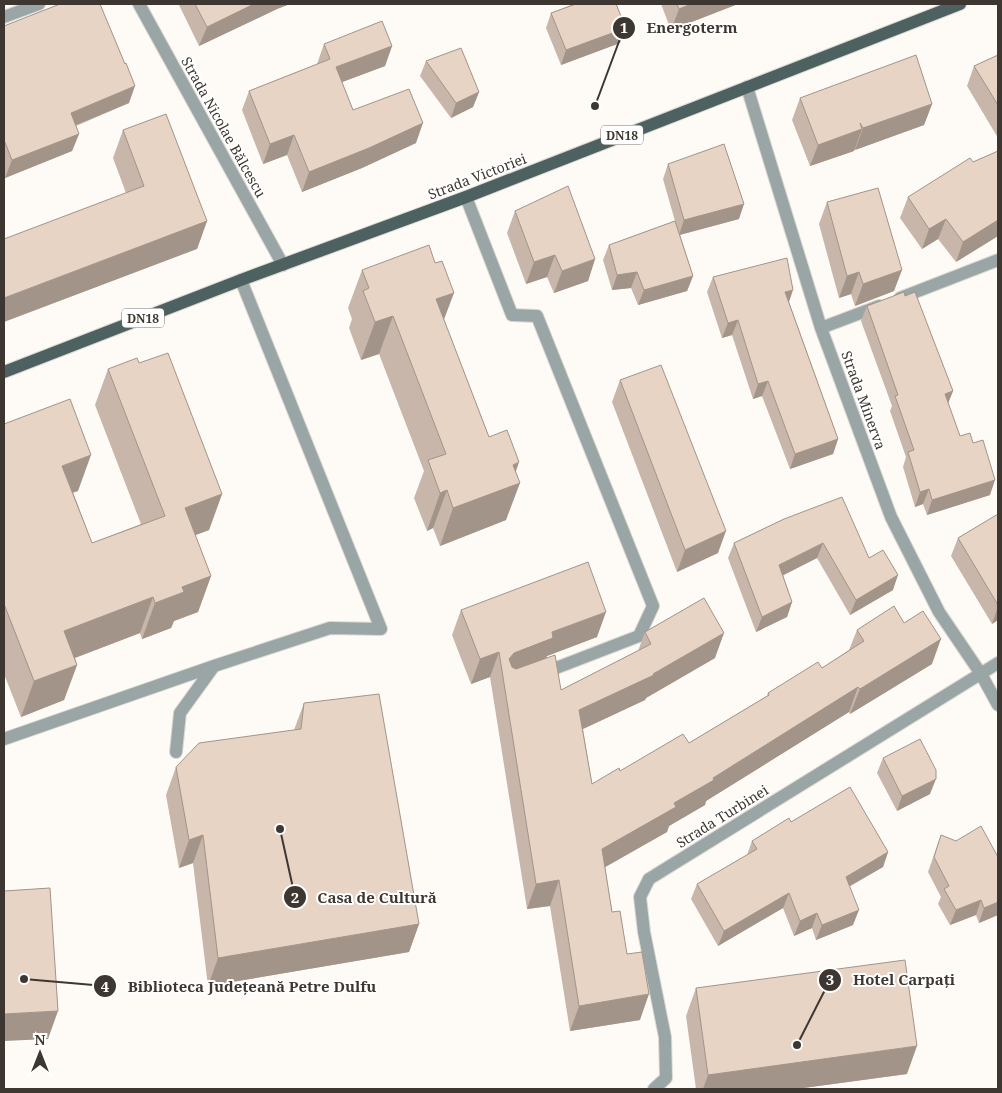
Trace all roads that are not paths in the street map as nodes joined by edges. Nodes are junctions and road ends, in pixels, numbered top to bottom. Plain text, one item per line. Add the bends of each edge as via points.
1 (39, 4) edge
2 (139, 4) edge
3 (960, 4) edge
4 (4, 18) edge
5 (746, 87) junction
6 (466, 197) junction
7 (998, 260) edge
8 (283, 265) junction
9 (241, 280) junction
10 (821, 328) junction
11 (4, 372) edge
12 (998, 663) edge
13 (214, 666) junction
14 (981, 674) junction
15 (527, 679) edge
16 (998, 705) edge
17 (4, 739) edge
18 (176, 752) dead end
19 (654, 1089) edge

1 - 4 street
2 - 8 street, Strada Nicolae Bălcescu
3 - 5 main road, Strada Victoriei / DN18
5 - 6 main road, Strada Victoriei / DN18
5 - 10 street, Strada Minerva
6 - 8 main road, Strada Victoriei / DN18
6 - 15 street via 512,316 537,316 653,606 639,636
7 - 10 street
8 - 9 main road, Strada Victoriei / DN18
9 - 11 main road, Strada Victoriei / DN18
9 - 13 street via 381,629 330,628
10 - 14 street, Strada Minerva via 891,517 939,612
12 - 14 street, Strada Turbinei
13 - 17 street
13 - 18 street via 180,713
14 - 16 street, Strada Minerva
14 - 19 street, Strada Turbinei via 649,879 640,897 665,1045 666,1078

